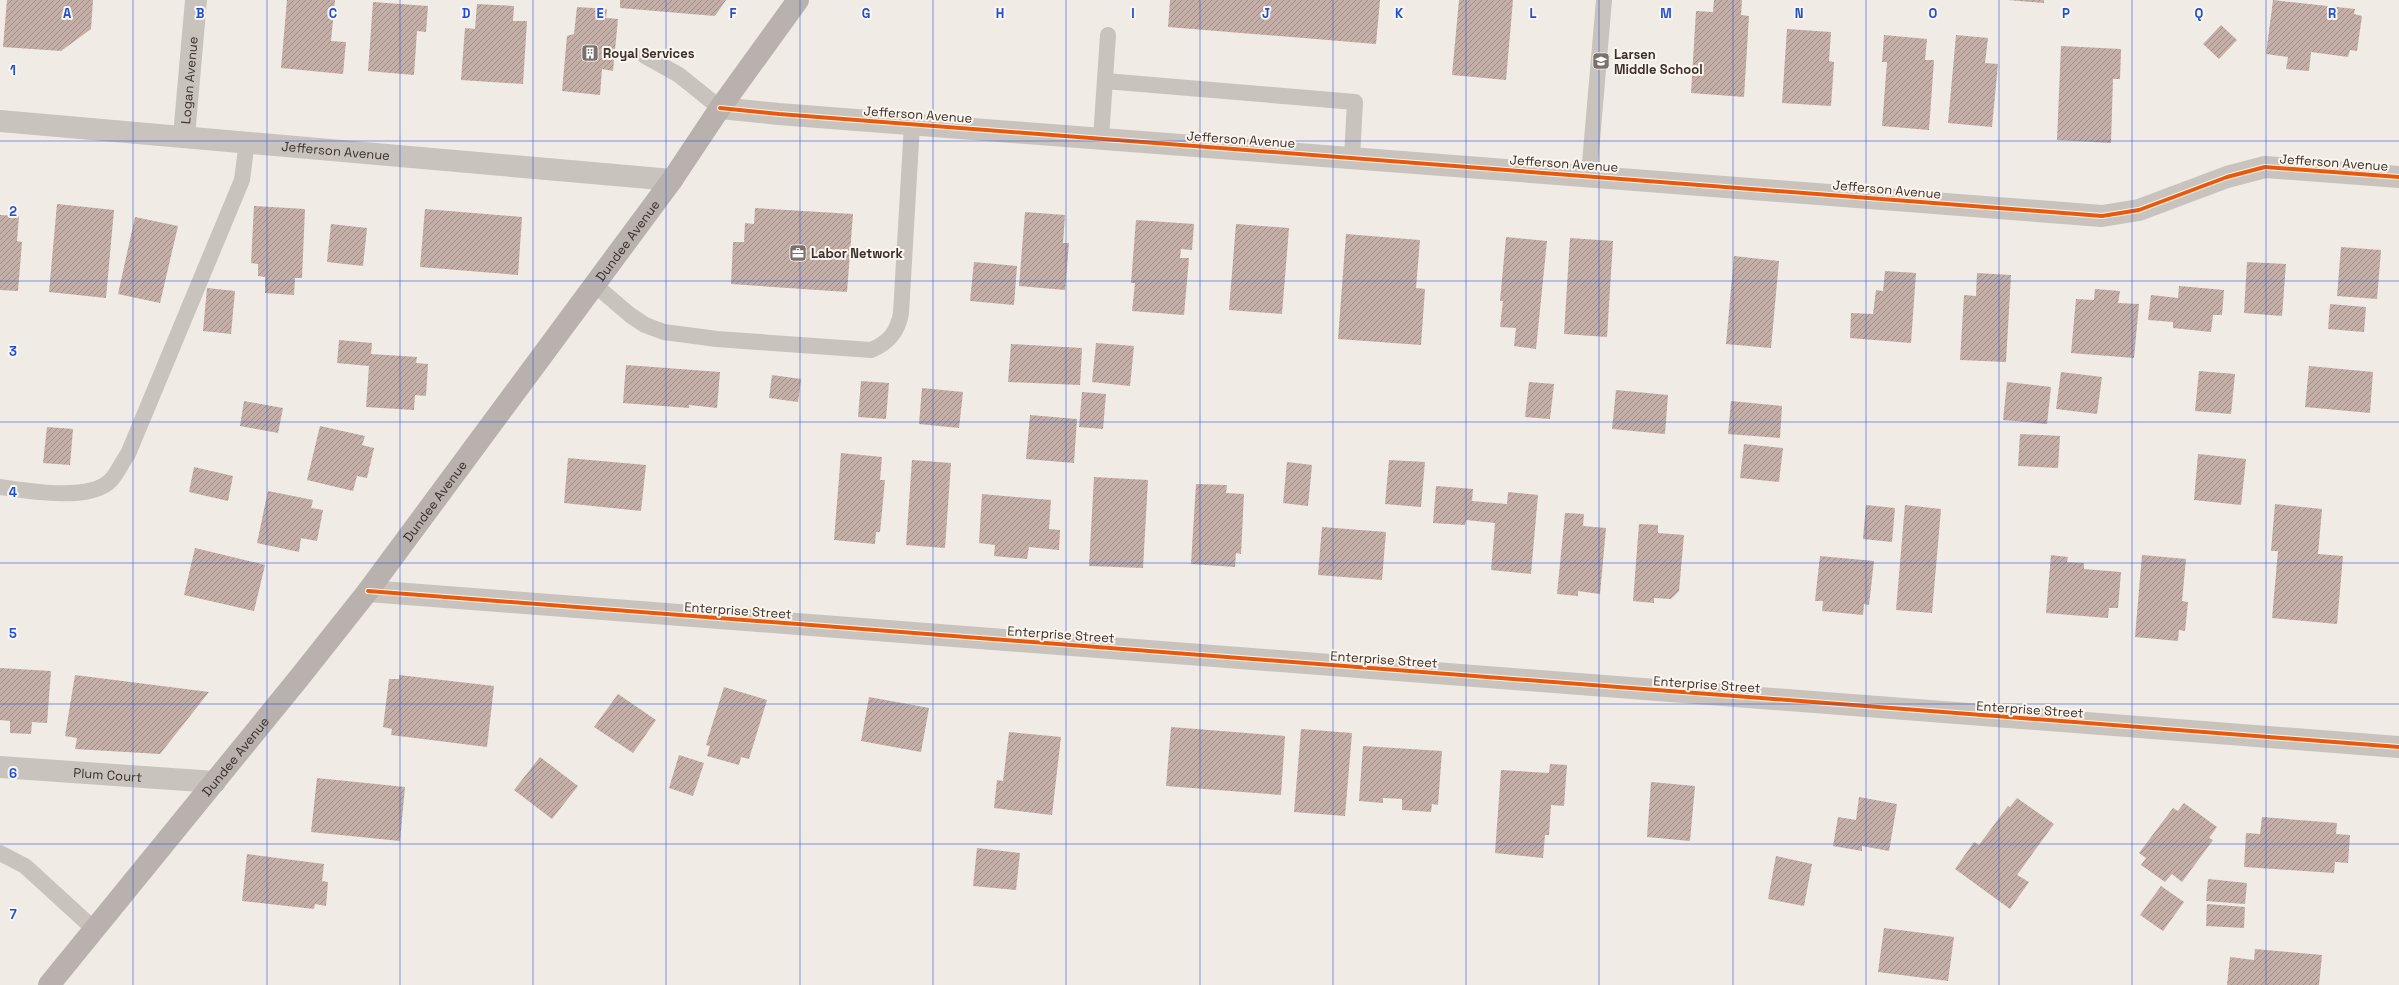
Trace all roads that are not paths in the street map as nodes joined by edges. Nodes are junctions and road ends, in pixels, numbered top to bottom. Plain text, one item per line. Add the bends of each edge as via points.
1 (196, 0) edge
2 (798, 0) edge
3 (1604, 0) edge
4 (1108, 35) dead end
5 (645, 56) dead end
6 (1105, 80) junction
7 (720, 108) junction
8 (0, 121) edge
9 (912, 124) junction
10 (184, 136) junction
11 (1101, 138) junction
12 (247, 141) junction
13 (1352, 158) junction
14 (1589, 175) junction
15 (2399, 177) edge
16 (672, 180) junction
17 (595, 285) junction
18 (0, 487) edge
19 (368, 591) junction
20 (2399, 747) edge
21 (0, 767) edge
22 (215, 782) junction
23 (0, 853) edge
24 (94, 930) junction
25 (48, 985) edge

1 - 10 street, Logan Avenue
2 - 7 main road, Dundee Avenue
3 - 14 lane
4 - 6 lane
5 - 7 lane via 679,75
6 - 11 lane
6 - 13 lane via 1355,102
7 - 9 street, Jefferson Avenue
7 - 16 main road, Dundee Avenue
8 - 10 street, Jefferson Avenue
9 - 11 street, Jefferson Avenue
9 - 17 lane via 901,313 894,333 880,346 871,350 717,339 664,332 645,325 630,315
10 - 12 street, Jefferson Avenue
11 - 13 street, Jefferson Avenue
12 - 16 street, Jefferson Avenue
12 - 18 lane via 242,180 128,454 110,480 94,490 64,493
13 - 14 street, Jefferson Avenue
14 - 15 street, Jefferson Avenue via 2102,216 2139,210 2227,177 2265,167
16 - 17 main road, Dundee Avenue
17 - 19 main road, Dundee Avenue
19 - 20 street, Enterprise Street
19 - 22 main road, Dundee Avenue
21 - 22 street, Plum Court
22 - 24 main road, Dundee Avenue
23 - 24 lane via 25,866
24 - 25 main road, Dundee Avenue

